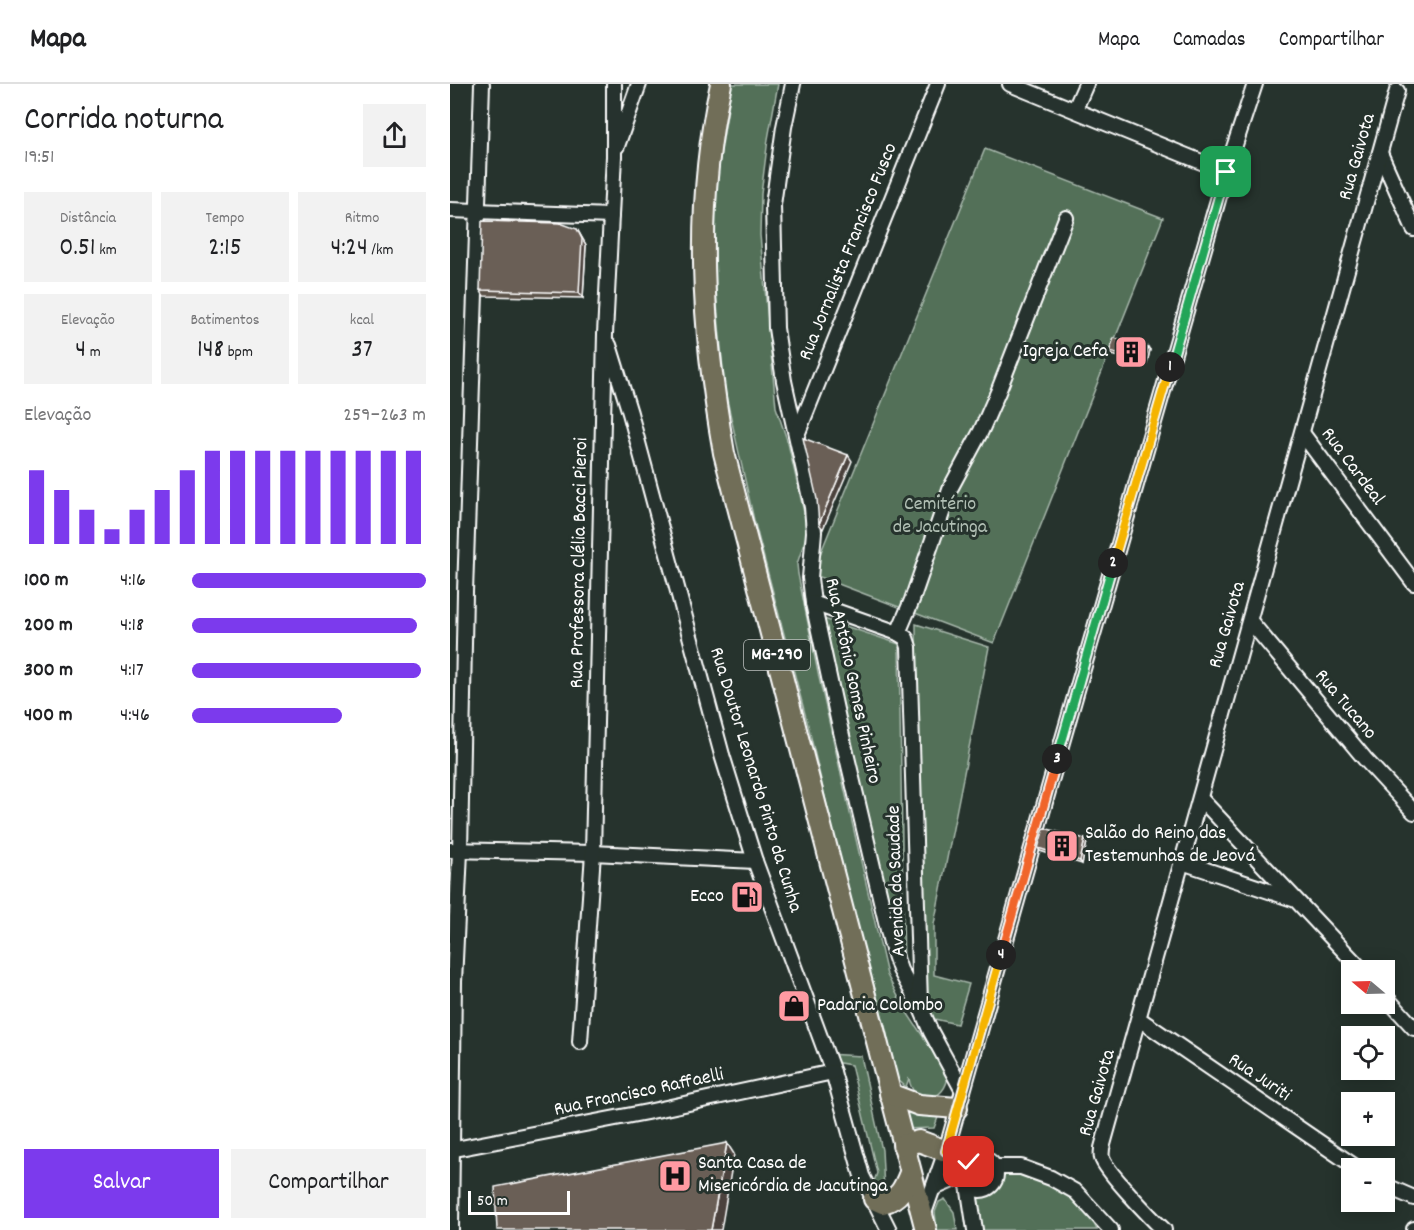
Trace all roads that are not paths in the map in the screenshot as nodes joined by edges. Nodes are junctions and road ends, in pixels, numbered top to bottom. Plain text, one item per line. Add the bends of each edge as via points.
1 (482, 84) edge
2 (614, 84) edge
3 (639, 84) edge
4 (721, 84) edge
5 (793, 84) edge
6 (938, 84) edge
7 (1010, 84) edge
8 (1086, 84) edge
9 (1255, 84) edge
10 (1397, 91) dead end
11 (1075, 109) junction
12 (1380, 153) junction
13 (614, 156) junction
14 (1226, 172) junction
15 (450, 210) edge
16 (478, 211) junction
17 (611, 216) junction
18 (1066, 218) dead end
19 (1414, 229) edge
20 (605, 334) junction
21 (1302, 433) junction
22 (797, 435) junction
23 (1414, 583) edge
24 (813, 603) junction
25 (1250, 621) junction
26 (898, 633) junction
27 (1200, 798) junction
28 (1414, 812) edge
29 (455, 851) edge
30 (593, 853) junction
31 (755, 861) junction
32 (1182, 862) junction
33 (1295, 900) junction
34 (1352, 960) edge
35 (452, 982) edge
36 (920, 1005) junction
37 (1395, 1007) edge
38 (1139, 1020) junction
39 (1414, 1028) edge
40 (580, 1042) dead end
41 (833, 1072) junction
42 (890, 1094) junction
43 (960, 1100) junction
44 (903, 1145) junction
45 (452, 1150) edge
46 (946, 1151) junction
47 (1342, 1158) edge
48 (969, 1162) junction
49 (994, 1167) junction
50 (910, 1173) junction
51 (966, 1180) junction
52 (934, 1188) junction
53 (1395, 1190) edge
54 (874, 1198) junction
55 (1414, 1198) edge
56 (924, 1223) edge
57 (451, 1230) edge
58 (889, 1230) edge
59 (975, 1230) edge
60 (1111, 1230) edge
61 (1164, 1230) edge

1 - 16 street
2 - 13 street, Rua Professora Clélia Bacci Pieroi
3 - 13 street
4 - 42 highway, MG-290 via 709,155 704,244 706,332 718,417
5 - 22 street, Rua Antônio Gomes Pinheiro via 772,223 776,328
6 - 22 street, Rua Jornalista Francisco Fusco
7 - 11 street
8 - 11 street
9 - 14 street
10 - 12 street, Rua Gaivota
11 - 14 street
12 - 19 street
12 - 21 street, Rua Gaivota
13 - 17 street, Rua Professora Clélia Bacci Pieroi
14 - 43 street
15 - 16 street
16 - 17 street
16 - 29 street
17 - 20 street, Rua Professora Clélia Bacci Pieroi
18 - 26 street via 998,392 951,487
20 - 30 street, Rua Professora Clélia Bacci Pieroi
20 - 31 street, Rua Doutor Leonardo Pinto da Cunha
21 - 23 street, Rua Cardeal
21 - 25 street, Rua Gaivota
22 - 24 street, Rua Antônio Gomes Pinheiro via 812,507
24 - 26 street
24 - 36 street, Rua Antônio Gomes Pinheiro via 891,943 900,970
25 - 27 street, Rua Gaivota
25 - 28 street, Rua Tucano
26 - 36 street, Avenida da Saudade via 909,646
27 - 32 street, Rua Gaivota
27 - 33 street
29 - 30 street
29 - 35 street
30 - 31 street
30 - 40 street, Rua Professora Clélia Bacci Pieroi
31 - 41 street, Rua Doutor Leonardo Pinto da Cunha
32 - 33 street
32 - 38 street, Rua Gaivota
33 - 34 street
35 - 45 street
36 - 43 street, Rua Antônio Gomes Pinheiro
37 - 39 street
38 - 47 street, Rua Juriti
38 - 61 street, Rua Gaivota via 1102,1158
41 - 45 street, Rua Francisco Raffaelli
41 - 54 street, Rua Doutor Leonardo Pinto da Cunha via 862,1176
42 - 43 highway via 919,1105
42 - 44 highway, MG-290
43 - 46 street
44 - 46 highway via 919,1141
44 - 50 highway, MG-290
45 - 57 street
46 - 48 street
46 - 52 street
48 - 49 street via 983,1158
48 - 51 street via 964,1168
49 - 51 street via 994,1181 982,1190 974,1189
49 - 60 street via 1021,1167 1059,1182 1076,1192
50 - 54 highway via 895,1199 884,1203
50 - 56 highway, MG-290
51 - 52 street
51 - 59 street
52 - 56 street
53 - 55 street
54 - 58 street, Rua Doutor Leonardo Pinto da Cunha

